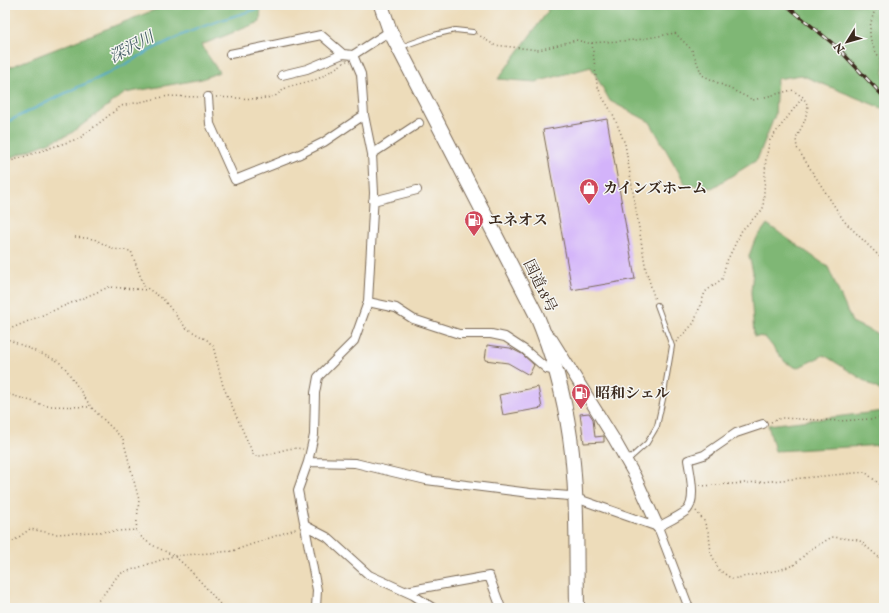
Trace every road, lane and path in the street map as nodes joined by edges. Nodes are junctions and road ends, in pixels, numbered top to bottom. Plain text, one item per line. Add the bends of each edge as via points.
1 (381, 5) edge
2 (884, 8) edge
3 (389, 29) junction
4 (473, 32) joint
5 (592, 43) junction
6 (399, 48) junction
7 (230, 54) dead end
8 (343, 54) junction
9 (353, 55) junction
10 (884, 64) edge
11 (282, 75) dead end
12 (208, 97) junction
13 (803, 97) junction
14 (364, 115) junction
15 (419, 123) dead end
16 (372, 154) junction
17 (5, 164) edge
18 (416, 190) dead end
19 (373, 201) junction
20 (75, 237) dead end
21 (884, 261) edge
22 (149, 290) junction
23 (368, 302) junction
24 (657, 305) joint
25 (5, 331) edge
26 (544, 333) junction
27 (5, 338) edge
28 (672, 346) junction
29 (557, 371) junction
30 (574, 374) junction
31 (5, 392) edge
32 (91, 407) junction
33 (884, 418) edge
34 (763, 424) joint
35 (310, 451) junction
36 (308, 462) junction
37 (627, 462) junction
38 (692, 486) junction
39 (884, 488) edge
40 (575, 497) junction
41 (692, 504) junction
42 (304, 525) junction
43 (658, 527) junction
44 (136, 530) junction
45 (5, 543) edge
46 (173, 556) junction
47 (884, 562) edge
48 (406, 592) junction
49 (88, 608) edge
50 (223, 608) edge
51 (316, 608) edge
52 (433, 608) edge
53 (500, 608) edge
54 (577, 608) edge
55 (689, 608) edge

1 - 3 highway, 国道18号
2 - 10 path via 876,10 871,21 870,40
3 - 6 highway, 国道18号
3 - 9 street
4 - 5 path via 494,45 539,50 576,40
4 - 6 lane via 455,30
5 - 13 path via 637,40 675,33 692,50 702,76 753,100 792,90
5 - 24 path via 597,84 625,144 646,270
6 - 26 highway, 国道18号
7 - 8 street via 321,35
8 - 9 street
8 - 11 street via 307,69
9 - 12 path via 345,63 318,79 287,87 274,97 257,100
9 - 14 street via 361,74
12 - 14 street via 210,124 235,180 324,142
12 - 17 path via 168,96 121,106 80,138
13 - 21 path via 808,106 796,139 797,148 844,221
13 - 28 path via 770,140 766,158 763,208 742,230 726,263 722,279 705,292 694,323
14 - 16 street
15 - 16 street
16 - 19 street
18 - 19 street
19 - 23 street
20 - 22 path via 94,239 113,249 131,251 144,286
22 - 25 path via 109,287
22 - 35 path via 163,299 186,328 213,346 223,386 254,456 266,456 292,447
23 - 29 street via 396,308 413,319 459,334 491,334 505,337 547,369
23 - 35 street via 354,341 318,377 314,435
24 - 28 lane
26 - 29 highway, 国道18号
26 - 30 street via 551,338
27 - 32 path via 58,360
28 - 37 lane via 657,426 647,443
29 - 30 street
29 - 40 highway, 国道18号 via 570,438
30 - 37 street
31 - 32 path via 47,406
32 - 44 path via 123,439 139,500
33 - 34 path via 840,421 781,418
34 - 38 street via 736,433 704,455 688,460
35 - 36 street
36 - 40 street via 355,462 426,480
36 - 42 street via 298,490
37 - 43 street
38 - 39 path via 865,472
38 - 41 street
40 - 43 street
40 - 54 highway, 国道18号
41 - 43 street via 686,511
41 - 47 path via 704,521 711,553 719,570 732,579 794,565 811,549 832,536 859,540
42 - 46 path via 233,551
42 - 48 street via 327,537 369,575
42 - 51 street via 317,590
43 - 55 street
44 - 45 path via 55,534 30,529 12,542
44 - 46 path via 141,538
46 - 49 path via 119,574 100,599
46 - 50 path
48 - 52 street
48 - 53 street via 488,576

